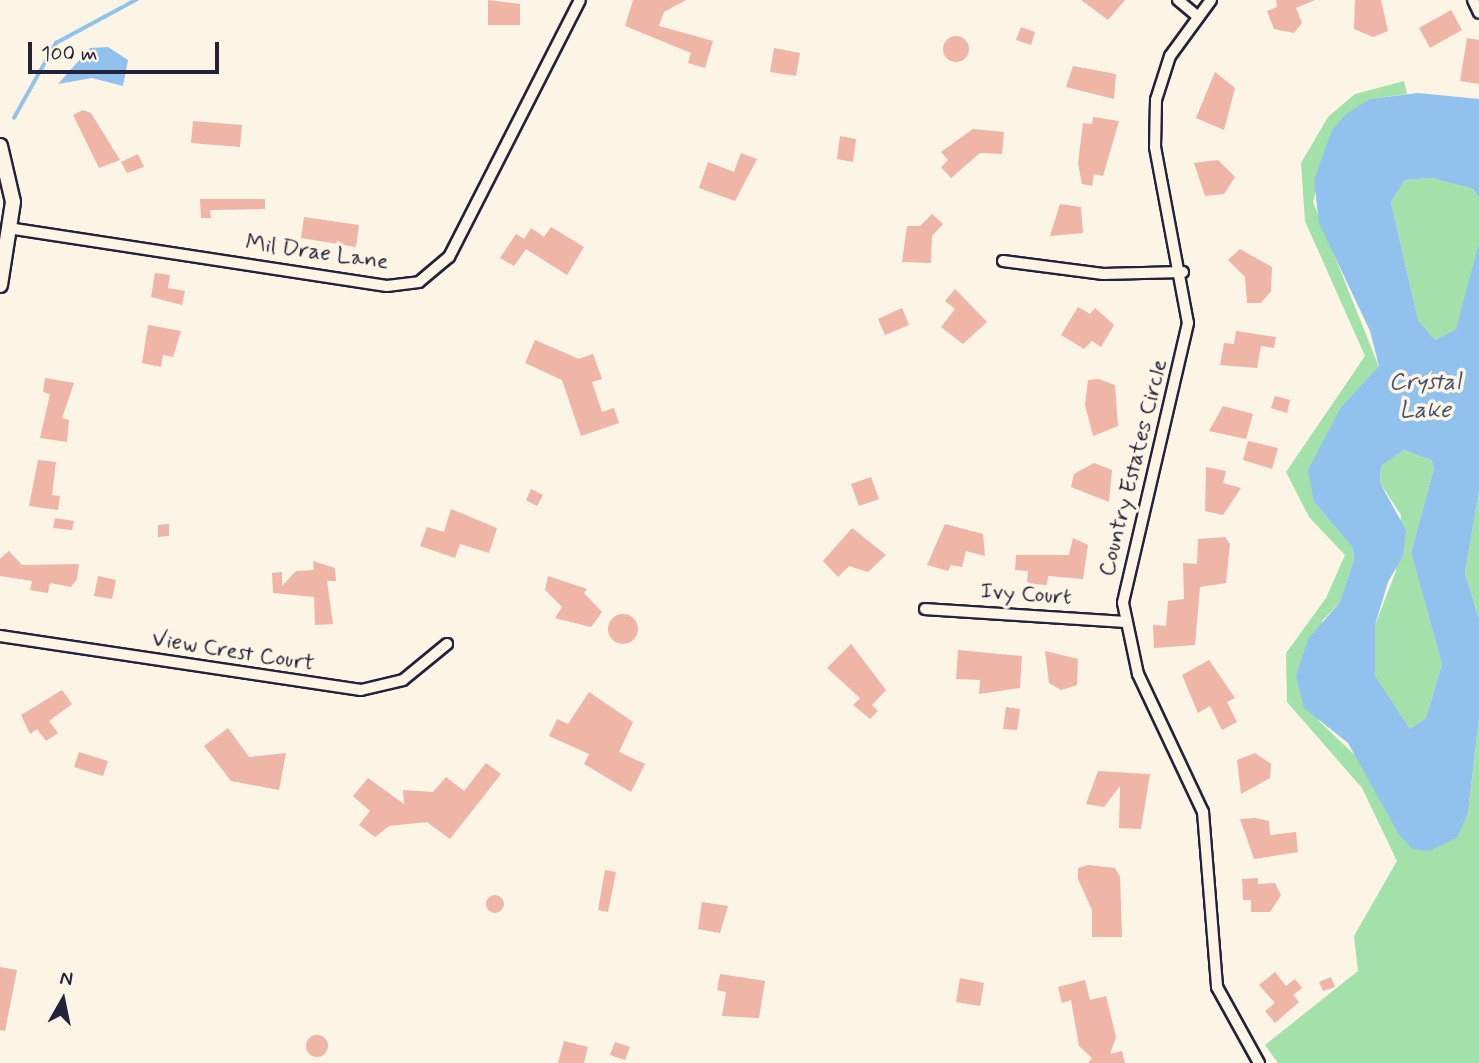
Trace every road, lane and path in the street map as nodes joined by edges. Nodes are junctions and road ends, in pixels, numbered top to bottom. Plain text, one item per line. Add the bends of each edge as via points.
1 (580, 0) edge
2 (1178, 0) edge
3 (1211, 0) edge
4 (1473, 0) edge
5 (1479, 13) edge
6 (1196, 15) junction
7 (0, 146) edge
8 (8, 228) junction
9 (1003, 261) dead end
10 (1184, 272) junction
11 (0, 285) edge
12 (925, 609) dead end
13 (1125, 622) junction
14 (0, 636) edge
15 (447, 644) dead end
16 (1259, 1063) edge

1 - 8 street, Mil Drae Lane via 449,257 419,282 387,286
2 - 6 street
3 - 6 street, Country Estates Circle
4 - 5 street
6 - 10 street, Country Estates Circle via 1170,56 1153,123
7 - 8 street via 12,181
8 - 11 street
9 - 10 street via 1103,274
10 - 13 street, Country Estates Circle via 1186,345 1130,555
12 - 13 street, Ivy Court
13 - 16 street, Country Estates Circle via 1138,674 1197,792 1207,832 1211,963 1224,1007
14 - 15 street, View Crest Court via 361,690 403,681

